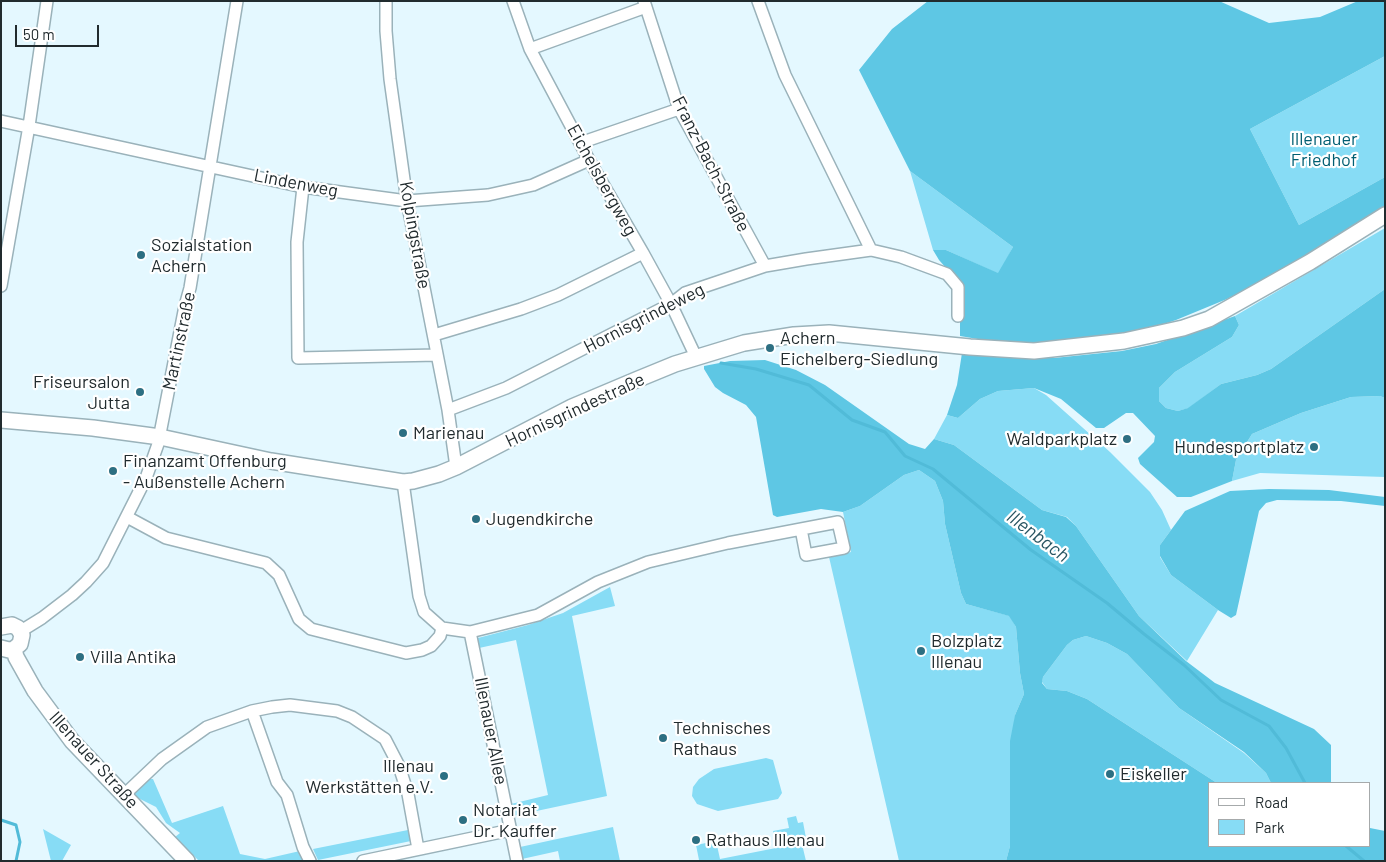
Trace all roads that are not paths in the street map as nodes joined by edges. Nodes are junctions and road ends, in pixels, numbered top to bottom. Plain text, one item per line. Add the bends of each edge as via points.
1 (47, 1) edge
2 (237, 1) edge
3 (386, 1) edge
4 (513, 1) edge
5 (758, 1) edge
6 (645, 4) edge
7 (530, 49) junction
8 (679, 109) junction
9 (1, 121) edge
10 (28, 126) junction
11 (580, 143) junction
12 (589, 160) junction
13 (210, 166) junction
14 (303, 187) junction
15 (407, 201) junction
16 (1385, 215) edge
17 (871, 250) junction
18 (643, 253) junction
19 (764, 266) junction
20 (1, 286) edge
21 (671, 304) junction
22 (958, 316) dead end
23 (434, 335) junction
24 (437, 355) junction
25 (696, 357) junction
26 (448, 410) junction
27 (1, 420) edge
28 (160, 437) junction
29 (456, 467) junction
30 (403, 482) junction
31 (127, 517) junction
32 (801, 529) dead end
33 (1, 627) edge
34 (442, 628) junction
35 (20, 631) junction
36 (470, 632) junction
37 (8, 648) edge
38 (252, 711) junction
39 (124, 795) junction
40 (511, 830) junction
41 (418, 849) junction
42 (187, 861) edge
43 (310, 861) edge
44 (363, 861) edge
45 (517, 861) edge

1 - 10 street
2 - 13 street, Martinstraße
3 - 15 street, Kolpingstraße via 390,78
4 - 7 street, Eichelsbergweg
5 - 17 street via 785,75
6 - 7 street
6 - 8 street, Franz-Bach-Straße
7 - 11 street, Eichelsbergweg
8 - 11 street
8 - 19 street, Franz-Bach-Straße
9 - 10 street, Lindenweg
10 - 13 street, Lindenweg
10 - 20 street
11 - 12 street, Eichelsbergweg
12 - 15 street, Lindenweg via 533,185 488,196
12 - 18 street, Eichelsbergweg
13 - 14 street, Lindenweg
13 - 28 street, Martinstraße
14 - 15 street, Lindenweg
14 - 24 street via 297,242 298,358
15 - 23 street, Kolpingstraße
16 - 25 main road, Hornisgrindestraße via 1209,319 1124,341 1034,351 829,333 778,337
17 - 19 street, Hornisgrindeweg
17 - 22 street, Hornisgrindeweg via 947,274 958,287
18 - 21 street, Eichelsbergweg
18 - 23 street via 558,295
19 - 21 street, Hornisgrindeweg via 685,293
21 - 25 street, Eichelsbergweg
21 - 26 street, Hornisgrindeweg via 506,388
23 - 24 street, Kolpingstraße
24 - 26 street, Kolpingstraße
25 - 29 main road, Hornisgrindestraße via 572,407
26 - 29 street, Kolpingstraße
27 - 28 main road, Hornisgrindestraße
28 - 30 main road, Hornisgrindestraße
28 - 31 street, Martinstraße via 146,478
29 - 30 main road, Hornisgrindestraße
30 - 34 street via 419,596 424,612
31 - 34 street via 166,538 266,563 279,575 300,619 311,629 406,653 431,646
31 - 35 street, Martinstraße via 103,563 86,582 42,618
32 - 36 street via 728,542 648,562 598,582 538,615
33 - 35 main road via 12,625
34 - 36 street
35 - 37 main road via 20,644
36 - 40 street, Illenauer Allee
37 - 39 main road, Illenauer Straße via 52,715
38 - 39 street via 207,727 162,759
38 - 41 street via 290,705 337,711 385,739 408,794
38 - 43 street
39 - 42 main road, Illenauer Straße
40 - 41 street
40 - 45 street, Illenauer Allee
41 - 44 street

